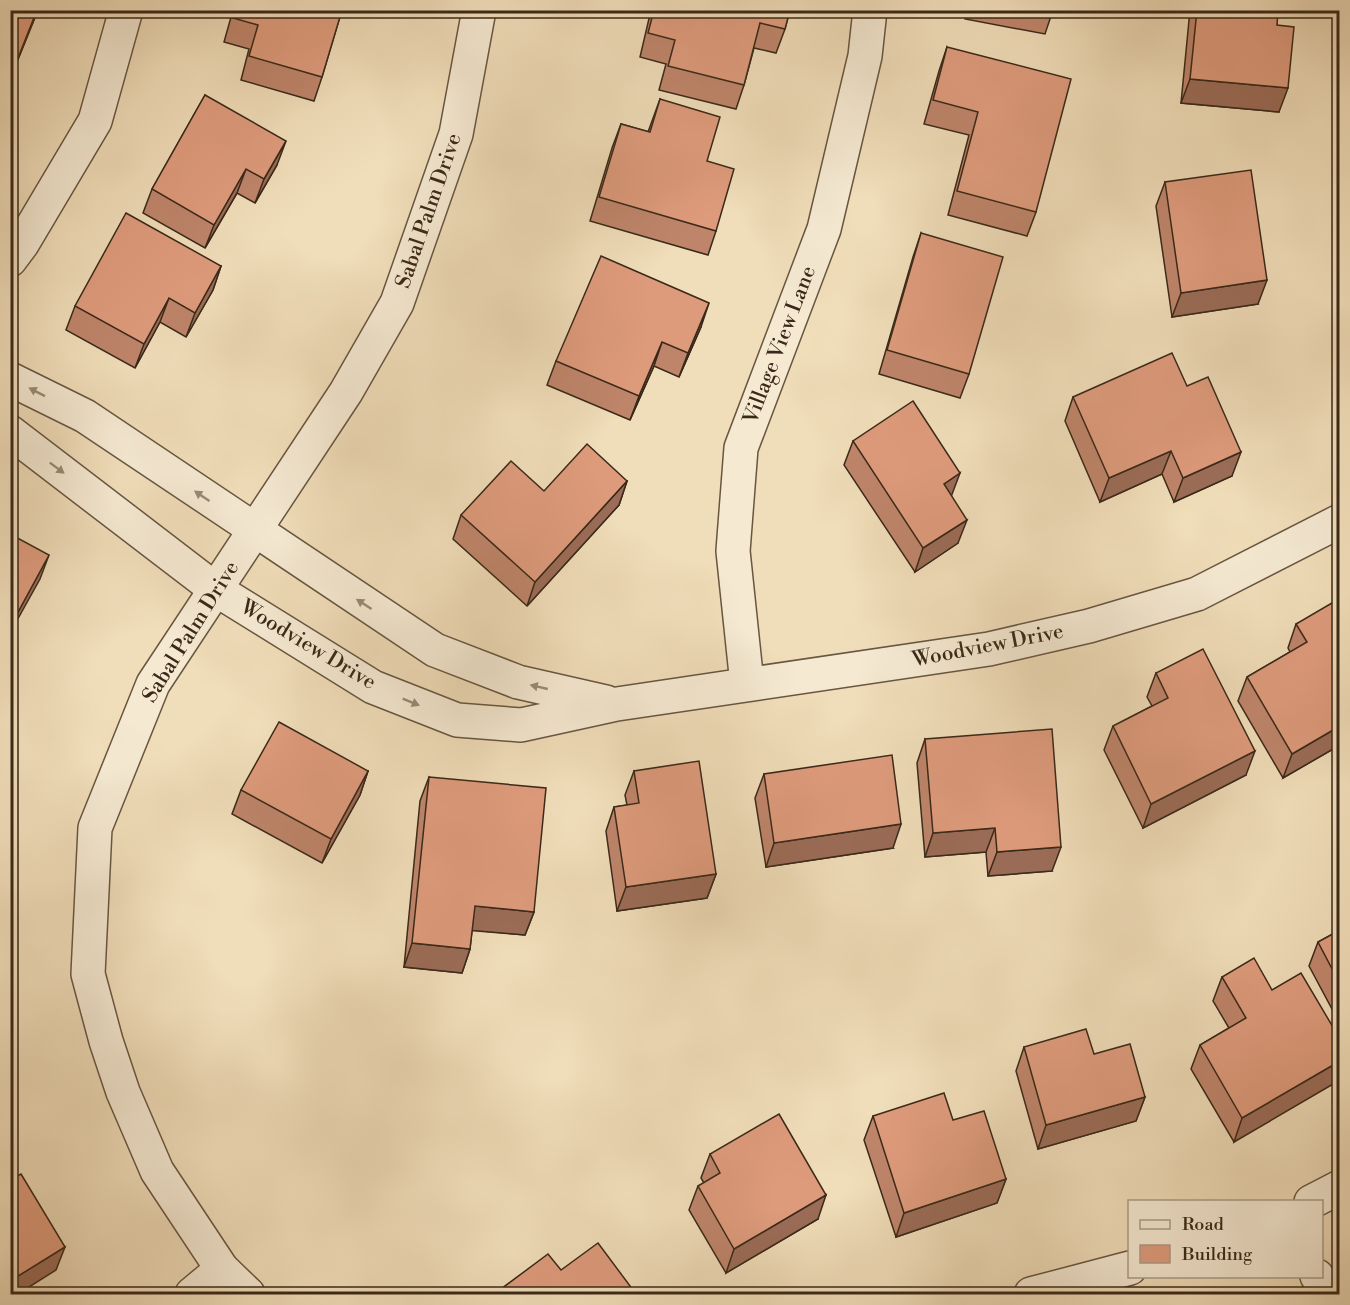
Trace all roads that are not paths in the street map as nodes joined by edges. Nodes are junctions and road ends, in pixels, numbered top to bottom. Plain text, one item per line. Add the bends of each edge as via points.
1 (126, 10) edge
2 (479, 10) edge
3 (870, 10) edge
4 (10, 260) edge
5 (10, 379) edge
6 (10, 432) edge
7 (1340, 521) edge
8 (254, 531) junction
9 (216, 589) junction
10 (747, 684) junction
11 (616, 704) junction
12 (1340, 1187) edge
13 (1315, 1200) edge
14 (222, 1269) junction
15 (1128, 1269) edge
16 (1318, 1278) edge
17 (192, 1294) edge
18 (248, 1294) edge
19 (1031, 1294) edge
20 (1328, 1294) edge

1 - 4 street via 95,121
2 - 8 street, Sabal Palm Drive via 456,134 397,303 346,392
3 - 10 street, Village View Lane via 865,56 824,229 741,448 733,551
8 -> 5 street, Woodview Drive via 85,416
6 -> 9 street, Woodview Drive
7 - 10 street, Woodview Drive via 1197,594 1089,626 989,649
8 - 9 street, Sabal Palm Drive
11 -> 8 street, Woodview Drive via 518,682 435,651
9 -> 11 street, Woodview Drive via 373,687 457,720 521,725
9 - 14 street, Sabal Palm Drive via 153,684 95,828 88,974 123,1092 157,1171
10 - 11 street, Woodview Drive
12 - 13 street
14 - 17 street
14 - 18 street, Sabal Palm Drive
15 - 19 street
16 - 20 street

